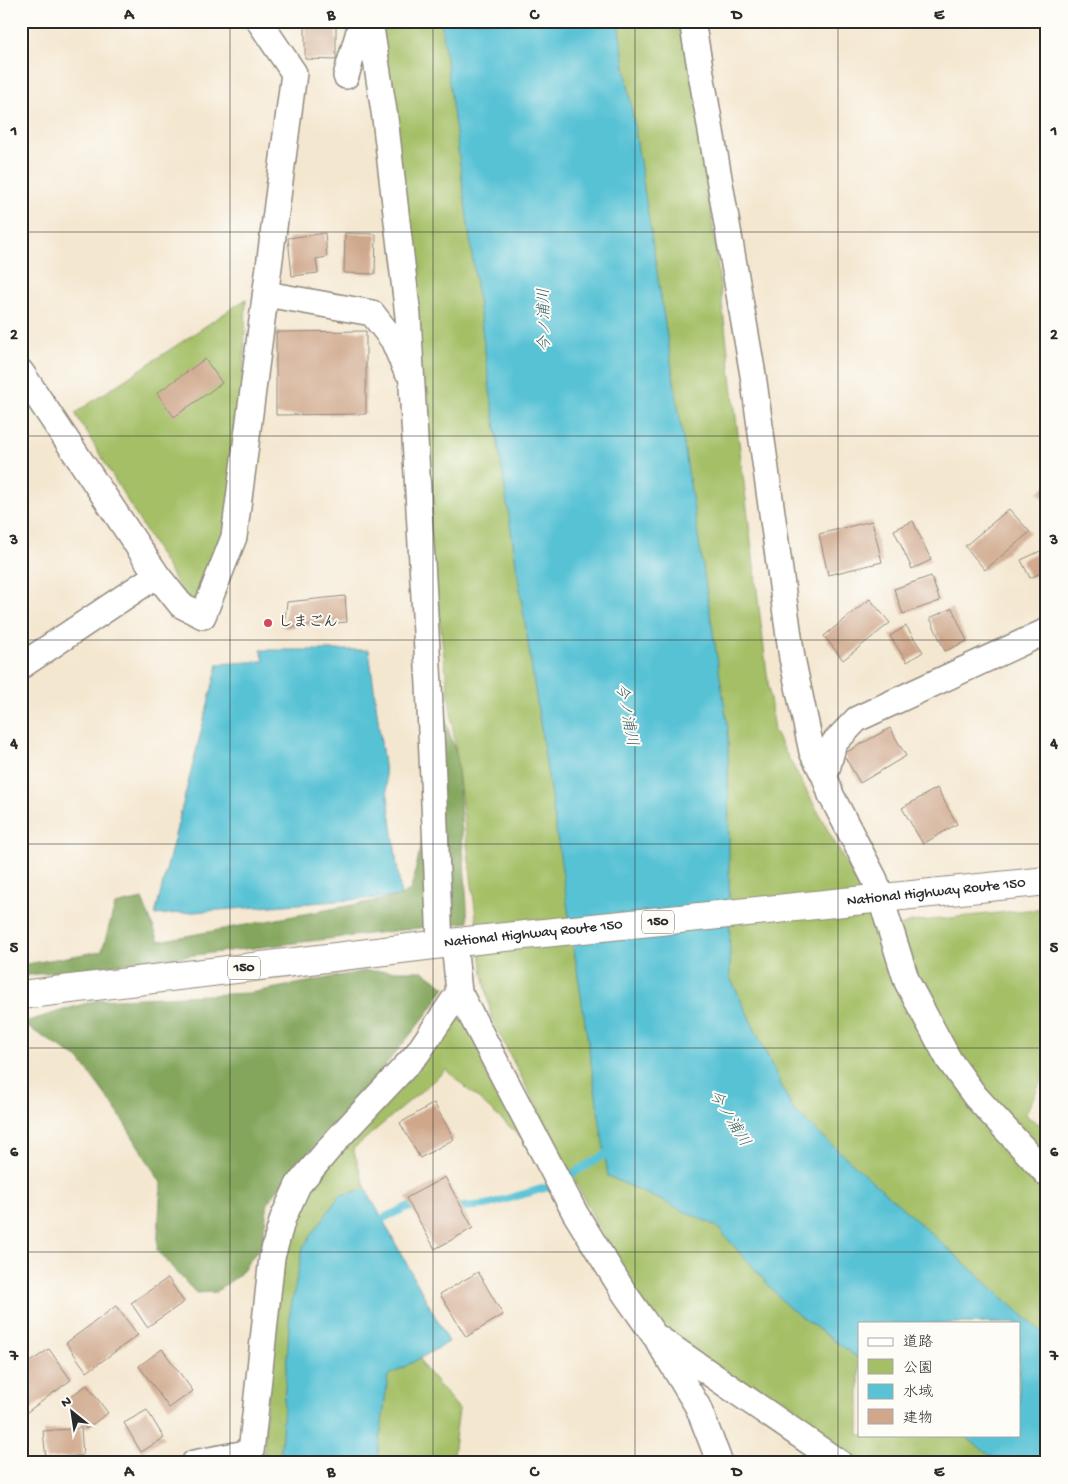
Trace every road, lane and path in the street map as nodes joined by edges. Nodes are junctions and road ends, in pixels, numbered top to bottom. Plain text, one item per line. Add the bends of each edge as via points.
1 (259, 21) edge
2 (362, 21) edge
3 (370, 21) edge
4 (692, 21) edge
5 (346, 76) dead end
6 (266, 294) junction
7 (21, 372) edge
8 (412, 384) junction
9 (157, 575) junction
10 (1047, 631) edge
11 (21, 666) edge
12 (825, 777) junction
13 (1047, 881) edge
14 (880, 899) junction
15 (454, 943) junction
16 (459, 992) junction
17 (21, 995) edge
18 (1047, 1174) edge
19 (654, 1335) junction
20 (194, 1463) edge
21 (720, 1463) edge
22 (840, 1463) edge

1 - 6 street via 294,73
2 - 5 street
3 - 8 street via 385,118
4 - 12 street via 752,375 792,658 812,752
6 - 8 street via 372,313 392,340
6 - 9 street via 234,537 203,616 181,605
7 - 9 street
8 - 15 street via 429,685
9 - 11 street
10 - 12 street via 857,719 834,743
12 - 14 street via 838,810 875,880
13 - 14 highway, National Highway Route 150 / 150
14 - 15 highway, National Highway Route 150 / 150
14 - 18 street via 907,982 949,1060 975,1096
15 - 16 street
15 - 17 highway, National Highway Route 150 / 150
16 - 19 street via 574,1213
16 - 20 street via 417,1054 298,1185 283,1218 272,1257 251,1452
19 - 21 street via 698,1406
19 - 22 street

